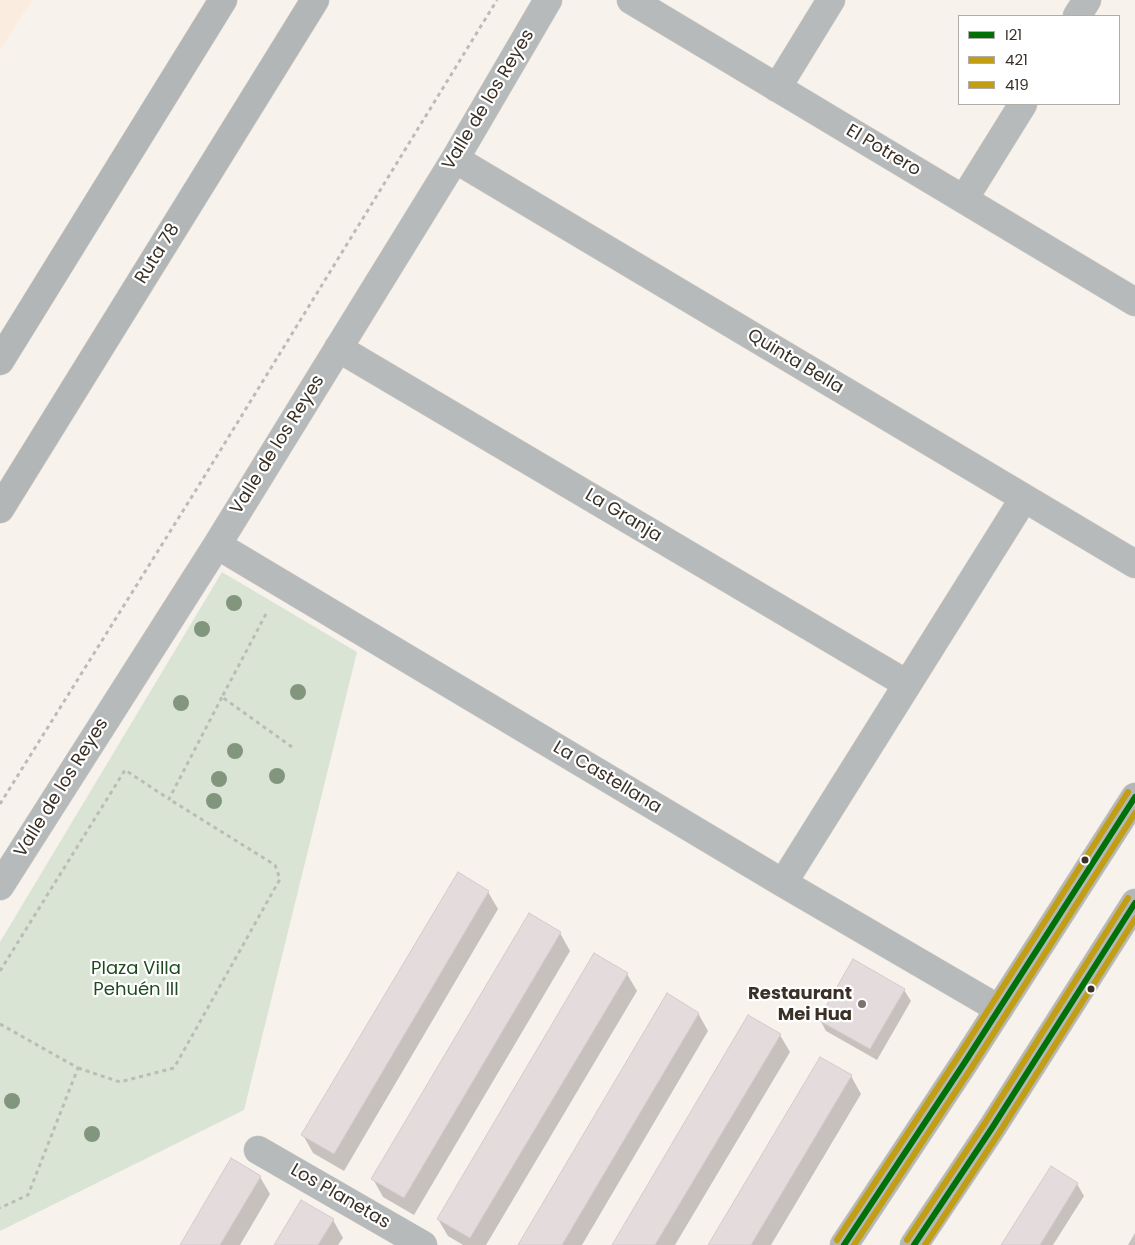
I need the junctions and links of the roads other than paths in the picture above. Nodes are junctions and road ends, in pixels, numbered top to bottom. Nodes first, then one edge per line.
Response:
1 (223, 0) edge
2 (315, 0) edge
3 (548, 0) edge
4 (631, 0) edge
5 (831, 0) edge
6 (1087, 0) edge
7 (1078, 15) edge
8 (777, 88) junction
9 (1022, 105) edge
10 (455, 159) junction
11 (964, 199) junction
12 (1135, 302) edge
13 (338, 348) junction
14 (0, 361) edge
15 (1024, 498) junction
16 (0, 509) edge
17 (217, 545) junction
18 (1135, 564) edge
19 (907, 684) junction
20 (1135, 797) edge
21 (783, 883) junction
22 (0, 886) edge
23 (1135, 903) edge
24 (999, 1009) junction
25 (258, 1150) dead end
26 (423, 1245) edge
27 (844, 1245) edge
28 (914, 1245) edge

1 - 14 highway
2 - 16 highway, Ruta 78
3 - 10 street, Valle de los Reyes
4 - 8 street, El Potrero
5 - 8 street
6 - 7 street
8 - 11 street, El Potrero
9 - 11 street
10 - 13 street, Valle de los Reyes
10 - 15 street, Quinta Bella
11 - 12 street, El Potrero
13 - 17 street, Valle de los Reyes
13 - 19 street, La Granja
15 - 18 street, Quinta Bella
15 - 19 street
17 - 21 street, La Castellana
17 - 22 street, Valle de los Reyes
19 - 21 street
20 - 24 main road
21 - 24 street, La Castellana
23 - 28 main road
24 - 27 main road
25 - 26 street, Los Planetas

